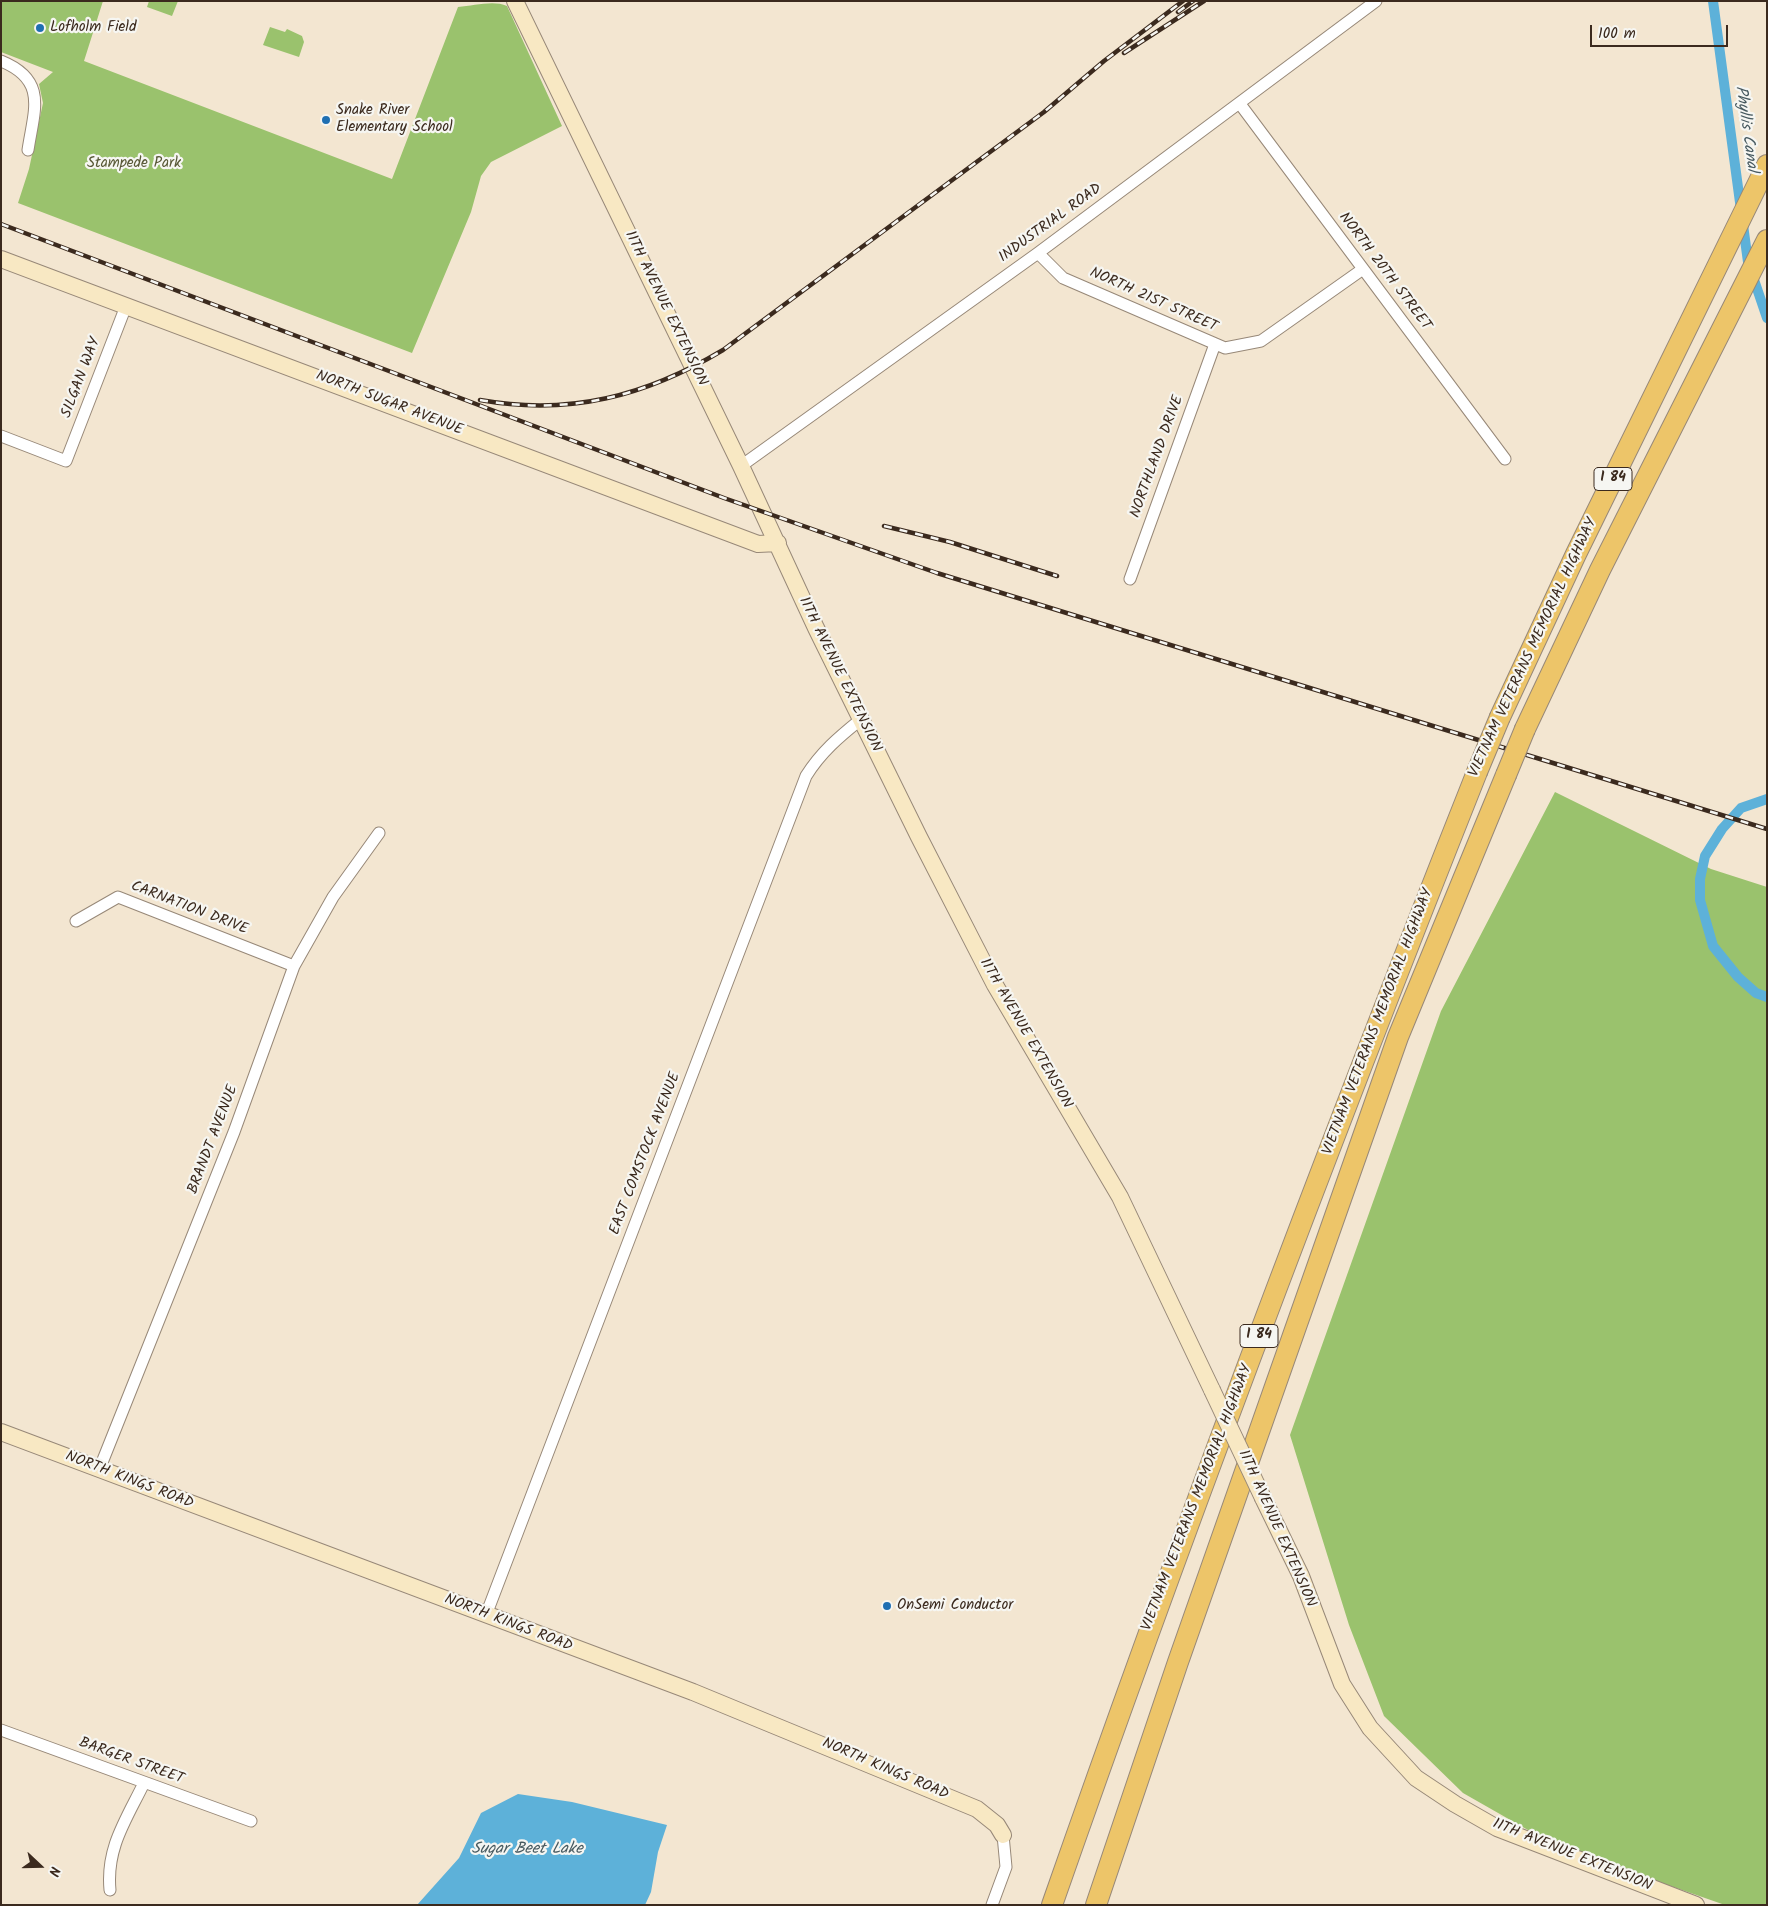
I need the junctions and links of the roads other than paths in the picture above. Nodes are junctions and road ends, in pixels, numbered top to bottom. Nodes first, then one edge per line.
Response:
1 (515, 1) edge
2 (1376, 1) edge
3 (1, 62) edge
4 (1240, 104) junction
5 (28, 150) dead end
6 (1767, 156) edge
7 (1767, 164) edge
8 (1749, 198) junction
9 (1765, 250) edge
10 (1038, 253) junction
11 (1, 259) edge
12 (1364, 269) junction
13 (126, 306) junction
14 (1215, 344) junction
15 (1, 436) edge
16 (1505, 459) dead end
17 (741, 466) junction
18 (778, 543) junction
19 (1130, 579) dead end
20 (860, 720) junction
21 (379, 833) dead end
22 (76, 921) dead end
23 (294, 966) junction
24 (1, 1432) edge
25 (99, 1470) junction
26 (486, 1615) junction
27 (1, 1730) edge
28 (144, 1783) junction
29 (251, 1821) dead end
30 (1003, 1835) joint
31 (110, 1890) dead end
32 (992, 1905) edge
33 (1052, 1905) edge
34 (1096, 1905) edge
35 (1696, 1905) edge

1 - 17 street, 11TH AVENUE EXTENSION
2 - 4 street, INDUSTRIAL ROAD
3 - 5 street
4 - 10 street, INDUSTRIAL ROAD
4 - 12 street, NORTH 20TH STREET
6 - 8 highway
7 - 8 highway, VIETNAM VETERANS MEMORIAL HIGHWAY / I 84
8 - 33 highway, VIETNAM VETERANS MEMORIAL HIGHWAY / I 84, bridge
9 - 34 highway, VIETNAM VETERANS MEMORIAL HIGHWAY / I 84, bridge
10 - 14 street, NORTH 21ST STREET
10 - 17 street, INDUSTRIAL ROAD
11 - 13 street, NORTH SUGAR AVENUE
12 - 14 street, NORTH 21ST STREET
12 - 16 street, NORTH 20TH STREET
13 - 15 street, SILGAN WAY
13 - 18 street, NORTH SUGAR AVENUE
14 - 19 street, NORTHLAND DRIVE
17 - 18 street, 11TH AVENUE EXTENSION
18 - 20 street, 11TH AVENUE EXTENSION
20 - 26 street, EAST COMSTOCK AVENUE
20 - 35 street, 11TH AVENUE EXTENSION, bridge
21 - 23 street, BRANDT AVENUE
22 - 23 street, CARNATION DRIVE
23 - 25 street, BRANDT AVENUE
24 - 25 street, NORTH KINGS ROAD
25 - 26 street, NORTH KINGS ROAD
26 - 30 street, NORTH KINGS ROAD
27 - 28 street, BARGER STREET
28 - 29 street, BARGER STREET
28 - 31 street
30 - 32 street

